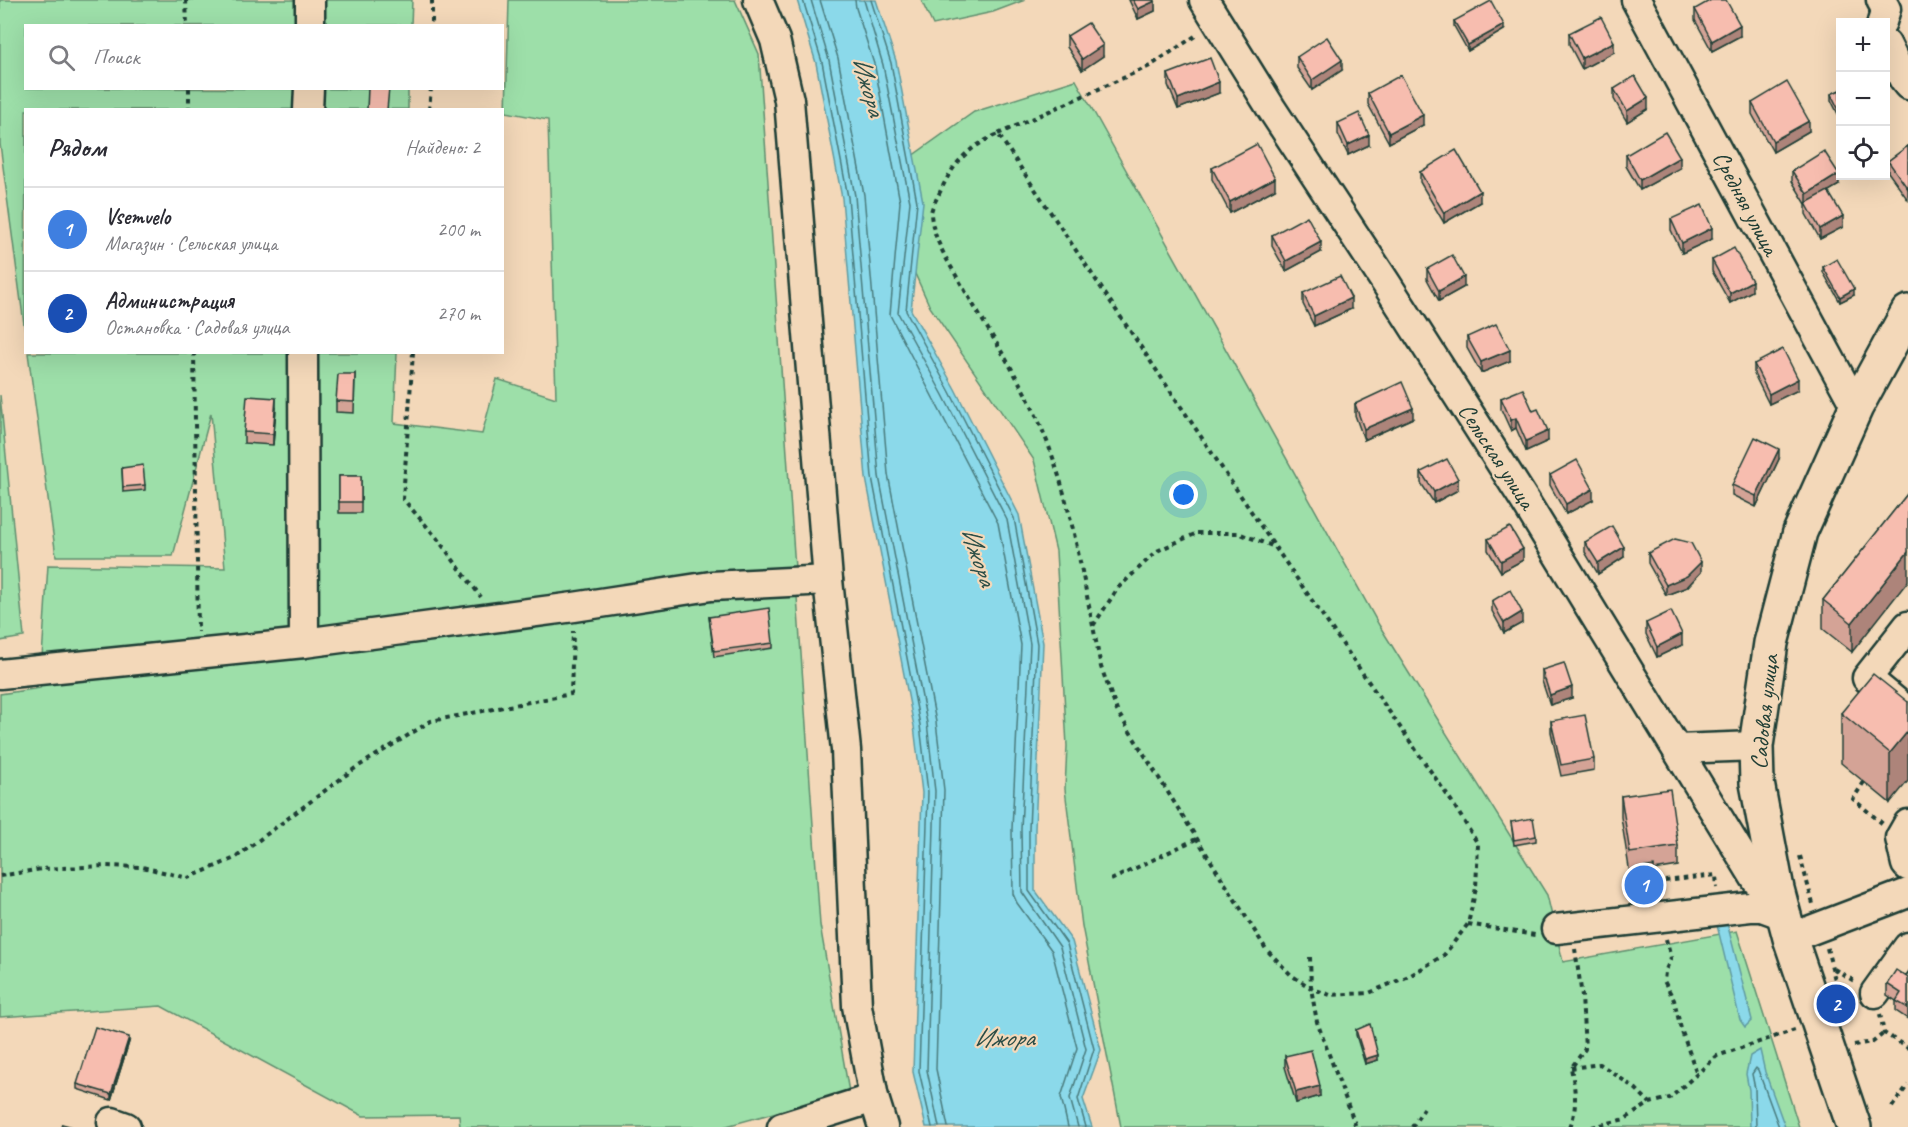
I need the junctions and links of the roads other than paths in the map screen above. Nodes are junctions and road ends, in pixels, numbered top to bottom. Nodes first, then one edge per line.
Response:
1 (310, 0) edge
2 (758, 0) edge
3 (1636, 0) edge
4 (1881, 0) edge
5 (1210, 11) edge
6 (1883, 18) edge
7 (310, 24) edge
8 (1890, 52) edge
9 (1908, 85) edge
10 (309, 90) edge
11 (308, 108) edge
12 (1908, 312) edge
13 (303, 354) edge
14 (1856, 406) junction
15 (828, 579) junction
16 (1908, 626) edge
17 (304, 643) junction
18 (0, 674) edge
19 (1908, 712) edge
20 (1756, 746) junction
21 (1677, 749) junction
22 (1904, 831) edge
23 (1908, 866) edge
24 (1908, 892) edge
25 (1798, 926) junction
26 (1565, 938) road end
27 (1908, 947) edge
28 (1875, 993) road end
29 (874, 1098) junction
30 (782, 1127) edge
31 (883, 1127) edge
32 (1854, 1127) edge

1 - 7 street
2 - 15 street
3 - 14 street, Средняя улица
4 - 6 street
5 - 21 street, Сельская улица
8 - 9 street
10 - 11 street
12 - 14 main road, Садовая улица
13 - 17 street
14 - 20 main road, Садовая улица
15 - 17 street
15 - 29 street
16 - 19 street
17 - 18 street
20 - 21 street
20 - 25 main road, Садовая улица
21 - 25 street, Сельская улица
22 - 23 street
24 - 25 street
25 - 26 street
25 - 32 main road, Садовая улица
27 - 28 street
29 - 30 street
29 - 31 street

